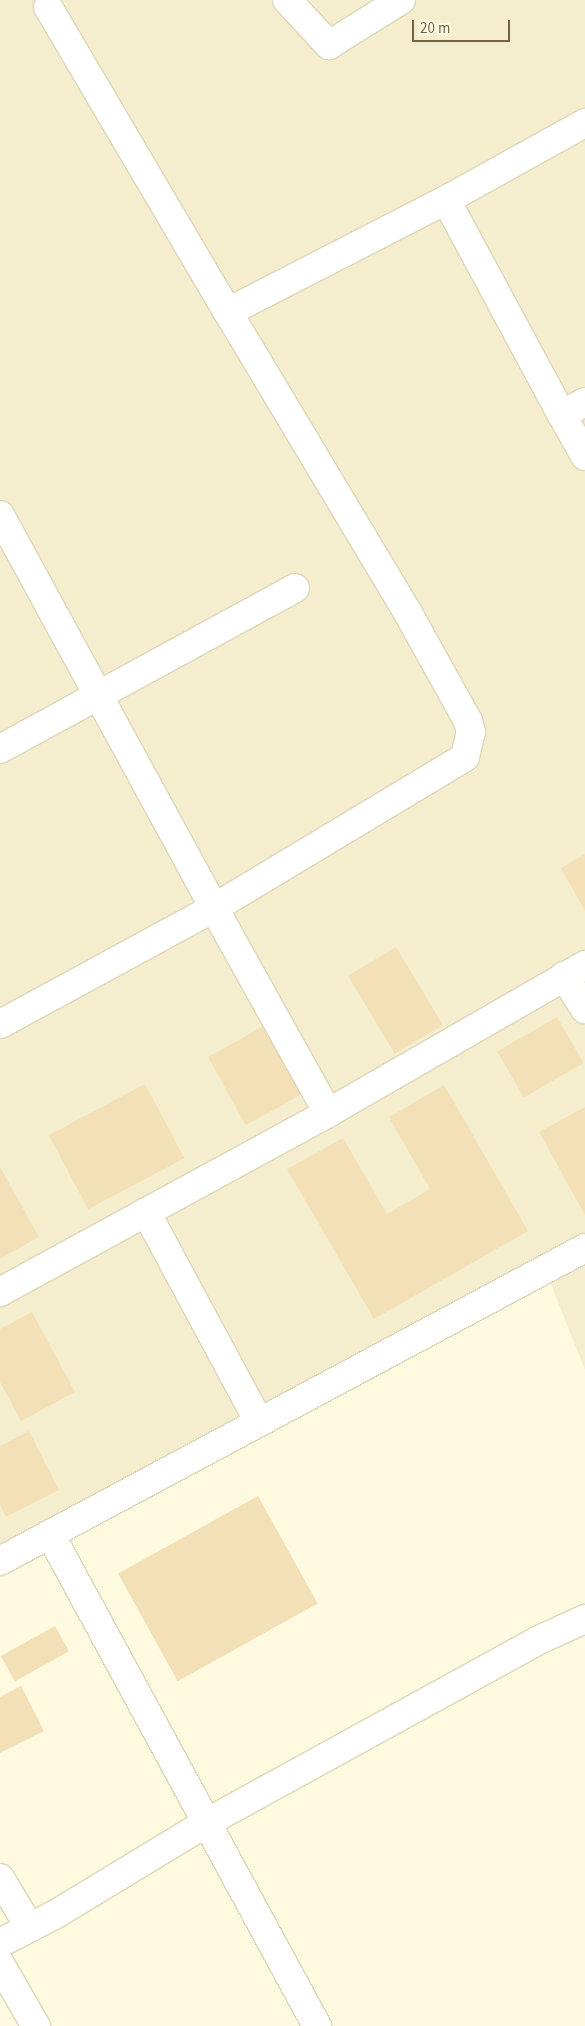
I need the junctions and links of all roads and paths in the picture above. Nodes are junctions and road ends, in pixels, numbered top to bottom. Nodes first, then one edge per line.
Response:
1 (287, 0) edge
2 (401, 0) edge
3 (48, 7) dead end
4 (585, 123) edge
5 (446, 200) junction
6 (228, 312) junction
7 (585, 402) edge
8 (562, 415) junction
9 (585, 456) edge
10 (0, 515) edge
11 (295, 588) dead end
12 (98, 696) junction
13 (0, 749) edge
14 (214, 908) junction
15 (574, 971) edge
16 (585, 1009) edge
17 (0, 1024) edge
18 (328, 1113) junction
19 (146, 1212) junction
20 (585, 1248) edge
21 (0, 1292) edge
22 (258, 1422) junction
23 (50, 1534) junction
24 (0, 1561) edge
25 (585, 1619) edge
26 (206, 1823) junction
27 (0, 1878) edge
28 (30, 1928) junction
29 (0, 1943) edge
30 (0, 1964) edge
31 (36, 2026) edge
32 (317, 2026) edge

1 - 2 street
3 - 6 street
4 - 5 street
5 - 6 street
5 - 8 street
6 - 14 street
7 - 8 street
8 - 9 street
10 - 12 street
11 - 12 street
12 - 13 street
12 - 14 street
14 - 17 street
14 - 18 street
15 - 16 street
15 - 18 street
18 - 19 street
19 - 21 street
19 - 22 street
20 - 22 street
22 - 23 street
23 - 24 street
23 - 26 street
25 - 26 street
26 - 28 street
26 - 32 street
27 - 28 street
28 - 29 street
30 - 31 street

